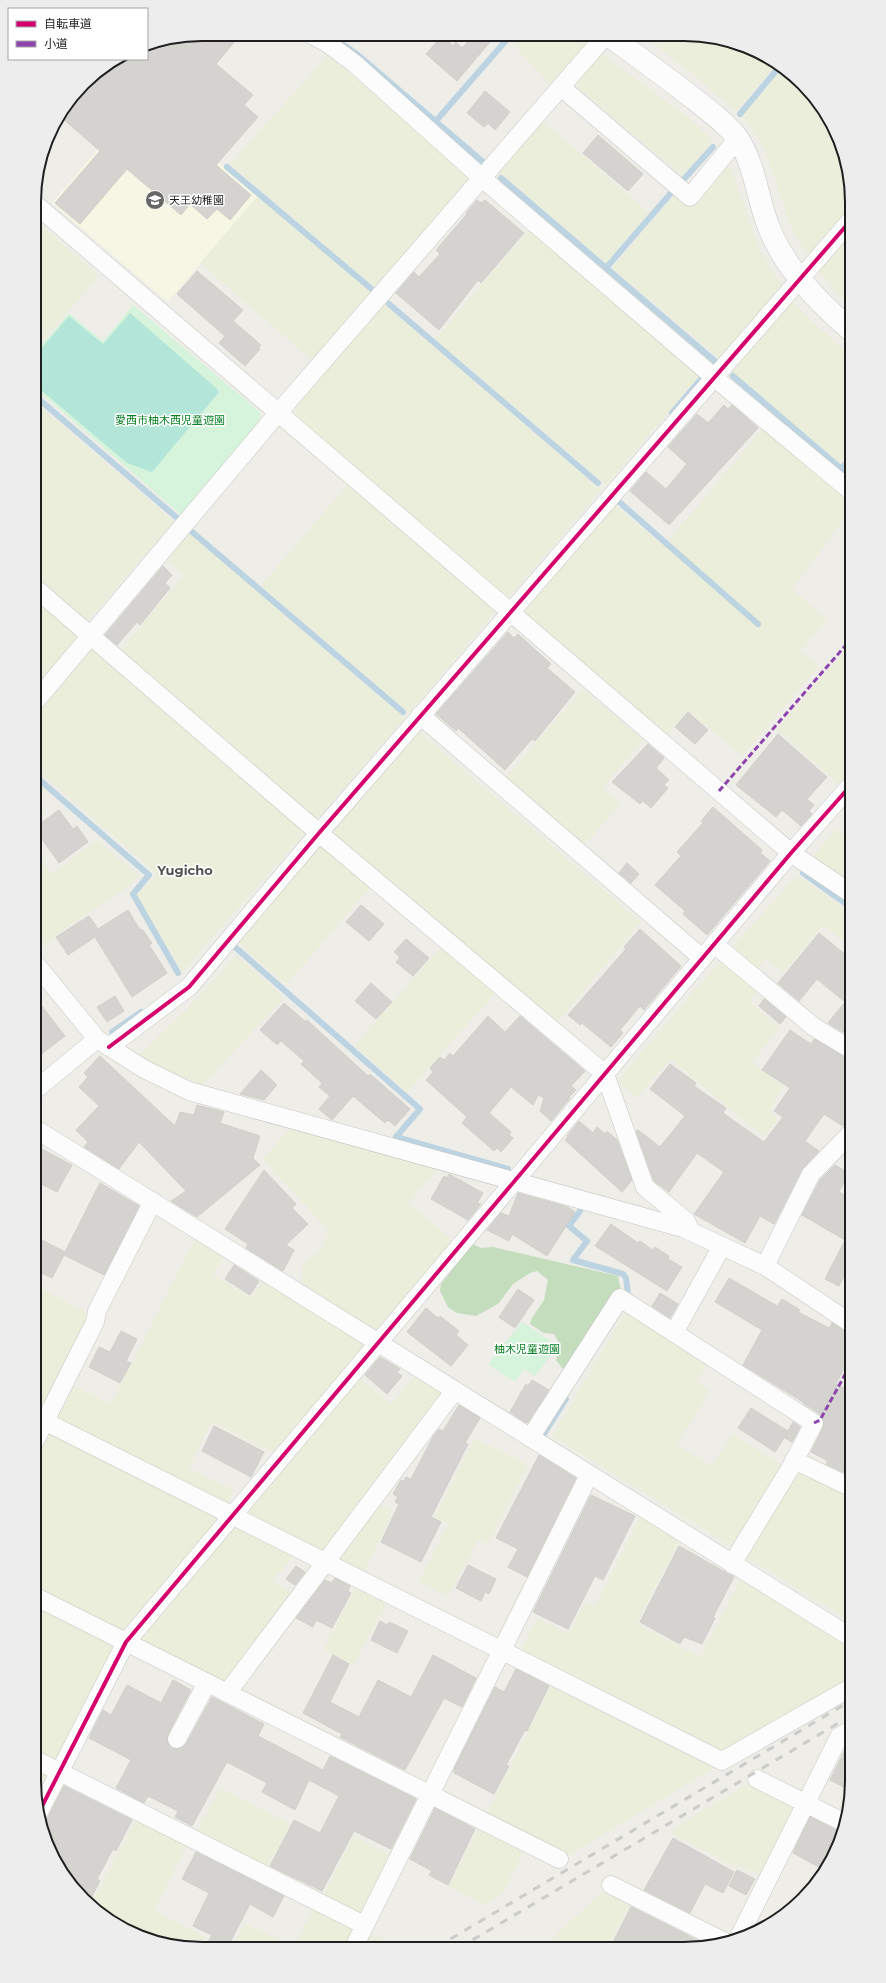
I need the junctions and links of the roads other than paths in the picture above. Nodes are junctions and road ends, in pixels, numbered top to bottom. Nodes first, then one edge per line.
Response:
1 (325, 41) edge
2 (600, 41) edge
3 (618, 41) edge
4 (561, 86) junction
5 (738, 138) junction
6 (482, 178) junction
7 (41, 209) edge
8 (845, 227) edge
9 (800, 280) junction
10 (845, 325) edge
11 (715, 378) junction
12 (278, 413) junction
13 (845, 486) edge
14 (41, 593) edge
15 (510, 612) junction
16 (91, 636) junction
17 (41, 695) edge
18 (420, 715) junction
19 (845, 792) edge
20 (319, 833) junction
21 (791, 853) junction
22 (845, 889) edge
23 (714, 944) junction
24 (702, 958) junction
25 (41, 970) edge
26 (103, 1043) junction
27 (845, 1046) edge
28 (605, 1074) junction
29 (41, 1086) edge
30 (41, 1132) edge
31 (845, 1139) edge
32 (515, 1180) junction
33 (153, 1201) junction
34 (692, 1231) junction
35 (722, 1246) junction
36 (765, 1266) junction
37 (845, 1319) edge
38 (674, 1333) junction
39 (380, 1342) junction
40 (455, 1390) junction
41 (41, 1417) edge
42 (41, 1420) edge
43 (530, 1438) junction
44 (794, 1460) junction
45 (589, 1475) junction
46 (845, 1485) edge
47 (233, 1516) junction
48 (326, 1563) junction
49 (732, 1564) junction
50 (41, 1600) edge
51 (845, 1634) edge
52 (126, 1642) junction
53 (502, 1652) junction
54 (207, 1683) junction
55 (845, 1691) edge
56 (227, 1693) junction
57 (845, 1733) edge
58 (177, 1739) dead end
59 (41, 1762) edge
60 (60, 1772) junction
61 (757, 1779) dead end
62 (431, 1795) junction
63 (806, 1803) junction
64 (43, 1805) edge
65 (840, 1821) edge
66 (559, 1859) dead end
67 (611, 1885) dead end
68 (364, 1925) junction
69 (741, 1931) edge
70 (718, 1939) edge
71 (356, 1942) edge

1 - 6 street
2 - 4 street
3 - 5 street
4 - 5 street
4 - 6 street
5 - 9 street
6 - 11 street
6 - 12 street
7 - 12 street
8 - 9 street
9 - 10 street
9 - 11 street
11 - 13 street
11 - 15 street
12 - 15 street
12 - 16 street
14 - 16 street
15 - 18 street
15 - 21 street
16 - 17 street
16 - 20 street
18 - 20 street
18 - 24 street
19 - 21 street
20 - 26 street
20 - 28 street
21 - 22 street
21 - 23 street
23 - 24 street
23 - 27 street
24 - 28 street
25 - 26 street
26 - 29 street
26 - 32 street
28 - 32 street
28 - 34 street
30 - 33 street
31 - 36 street
32 - 34 street
32 - 39 street
33 - 39 street
33 - 41 street
34 - 35 street
35 - 36 street
35 - 38 street
36 - 37 street
38 - 43 street
38 - 44 street
39 - 40 street
39 - 47 street
40 - 43 street
40 - 48 street
42 - 47 street
43 - 45 street
44 - 46 street
44 - 49 street
45 - 49 street
45 - 53 street
47 - 48 street
47 - 52 street
48 - 53 street
48 - 56 street
49 - 51 street
50 - 52 street
52 - 54 street
52 - 60 street
53 - 55 street
53 - 62 street
54 - 56 street
54 - 58 street
56 - 62 street
57 - 63 street
59 - 60 street
60 - 64 street
60 - 68 street
61 - 63 street
62 - 66 street
62 - 68 street
63 - 65 street
63 - 69 street
67 - 70 street
68 - 71 street

